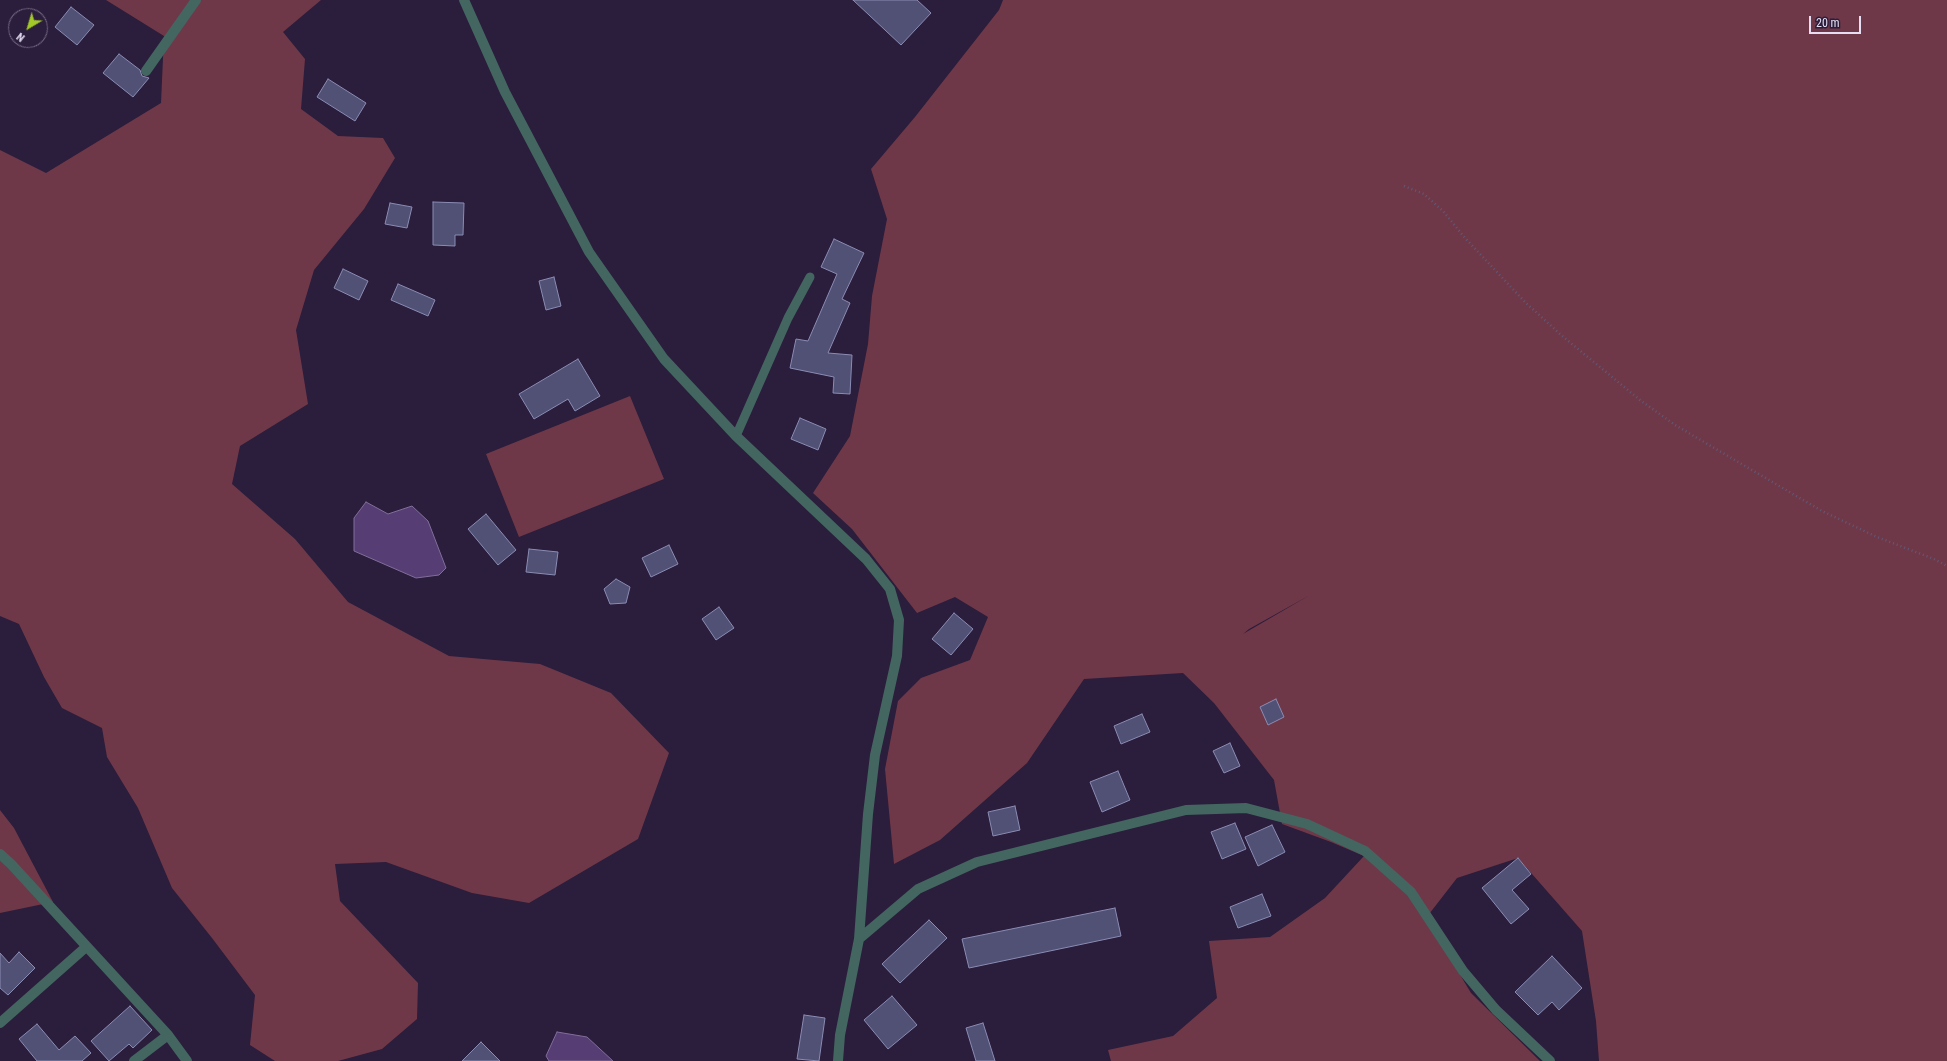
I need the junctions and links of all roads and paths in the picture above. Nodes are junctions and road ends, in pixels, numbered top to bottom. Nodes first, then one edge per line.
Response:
1 (196, 0) edge
2 (464, 0) edge
3 (146, 71) dead end
4 (1404, 186) dead end
5 (810, 277) dead end
6 (736, 436) junction
7 (1947, 566) edge
8 (0, 854) edge
9 (859, 938) junction
10 (86, 947) junction
11 (0, 1023) edge
12 (168, 1034) junction
13 (134, 1061) edge
14 (187, 1061) edge
15 (838, 1061) edge
16 (1550, 1061) edge

1 - 3 street
2 - 6 street
4 - 7 path
5 - 6 lane
6 - 9 street
8 - 10 street
9 - 15 street
9 - 16 street
10 - 11 street
10 - 12 street
12 - 13 street
12 - 14 street

